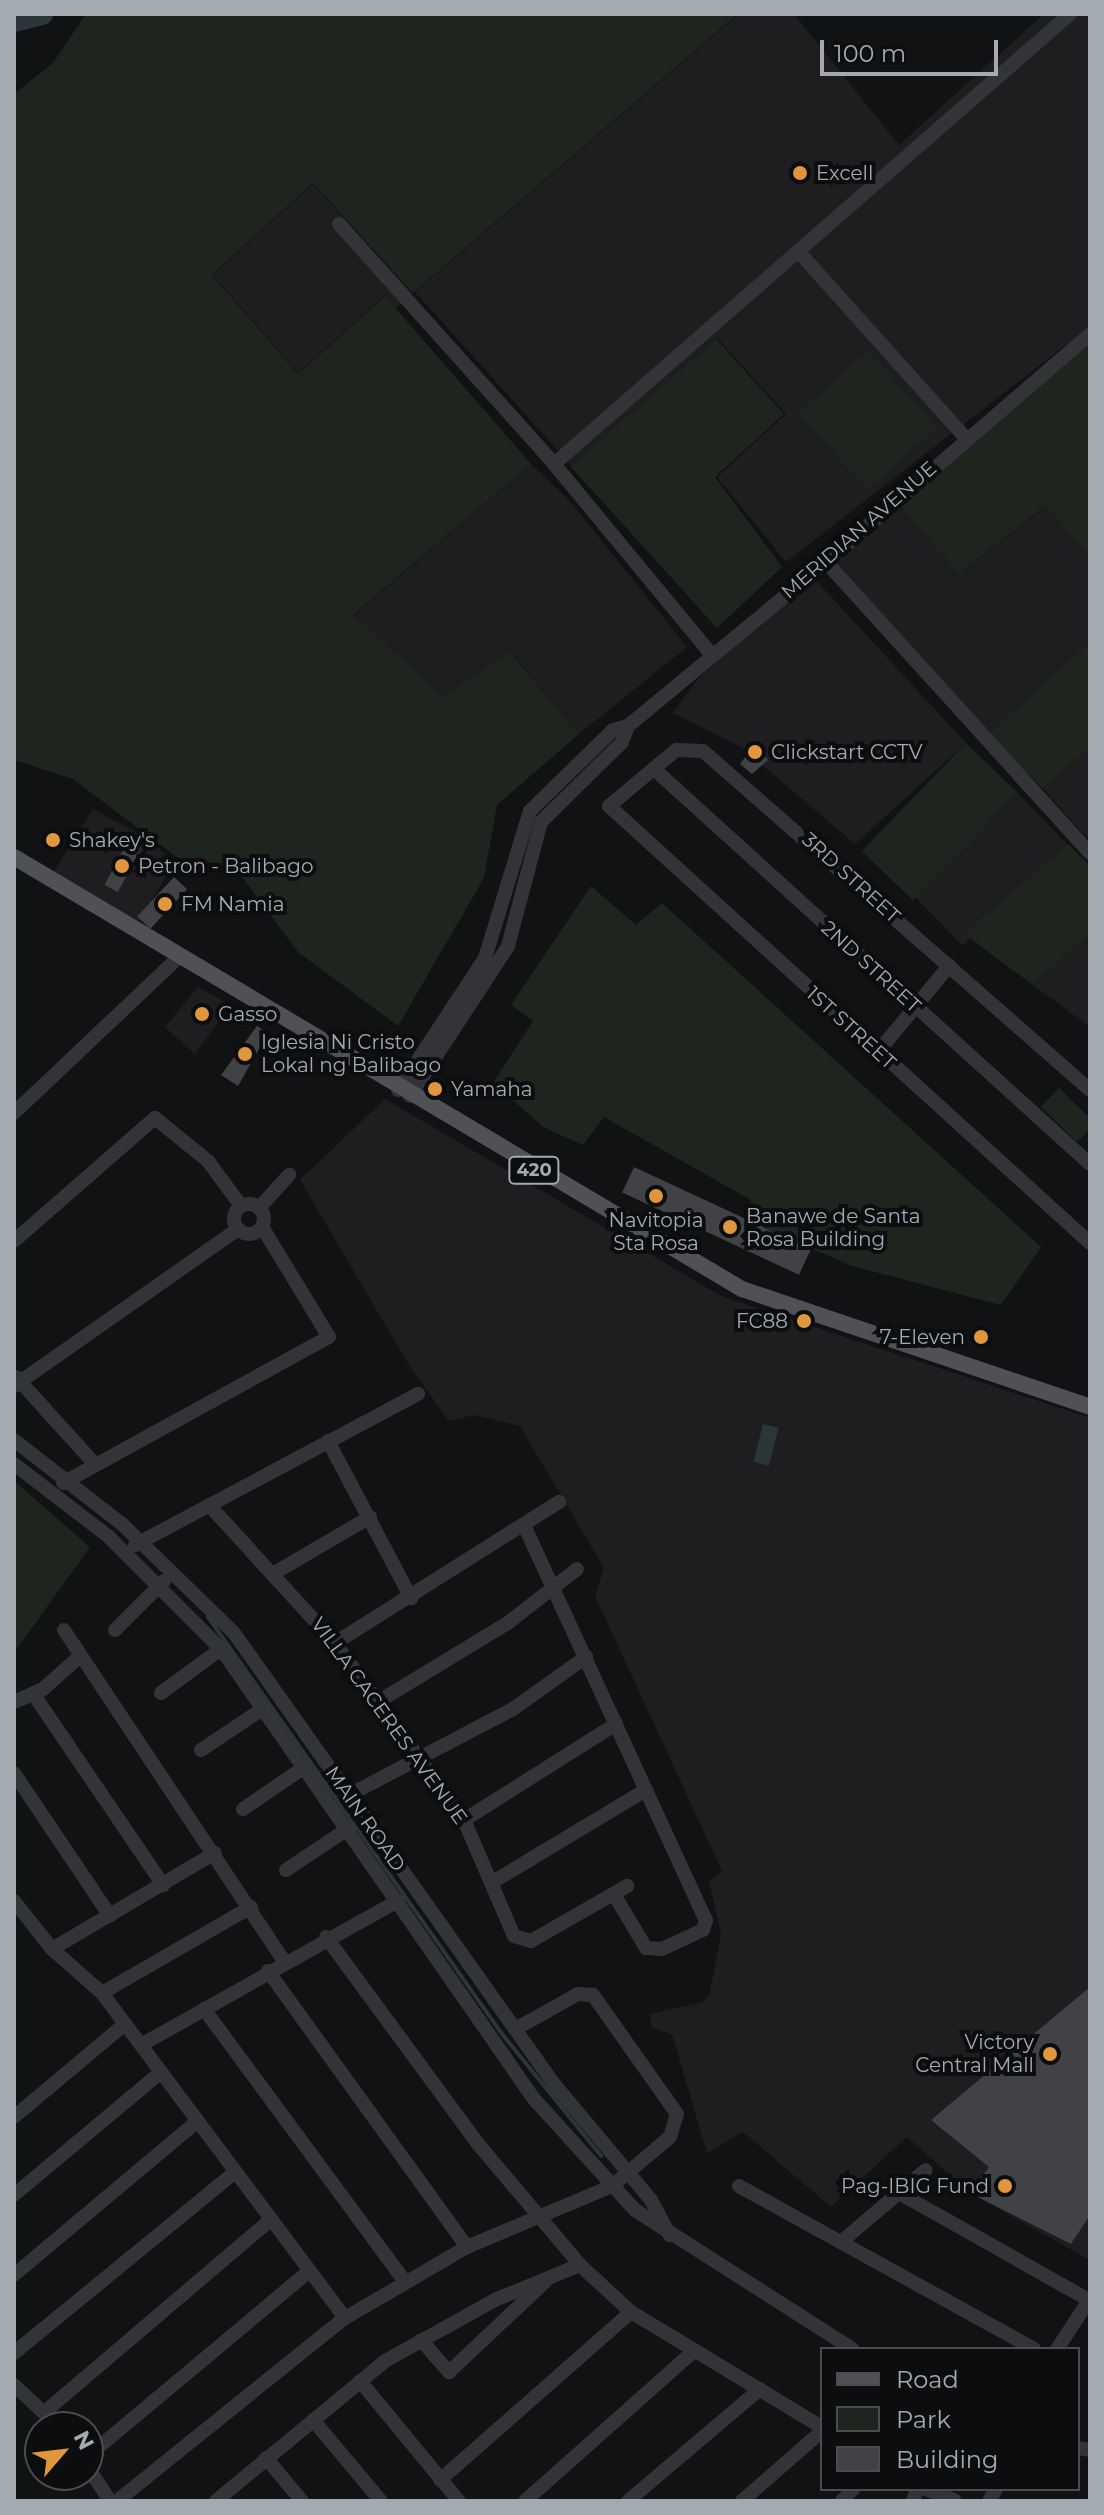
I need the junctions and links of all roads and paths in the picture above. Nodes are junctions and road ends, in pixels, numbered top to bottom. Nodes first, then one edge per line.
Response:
1 (1070, 14) edge
2 (339, 224) dead end
3 (798, 251) junction
4 (1090, 334) edge
5 (965, 437) junction
6 (554, 464) junction
7 (826, 562) junction
8 (711, 654) junction
9 (654, 769) junction
10 (612, 814) joint
11 (1090, 853) edge
12 (14, 857) edge
13 (179, 957) junction
14 (949, 966) junction
15 (914, 1005) junction
16 (878, 1052) junction
17 (1090, 1090) edge
18 (404, 1093) junction
19 (14, 1113) edge
20 (1090, 1164) edge
21 (289, 1175) dead end
22 (241, 1206) junction
23 (259, 1208) junction
24 (262, 1227) junction
25 (238, 1229) junction
26 (14, 1241) edge
27 (1090, 1243) edge
28 (16, 1381) edge
29 (418, 1394) dead end
30 (1090, 1407) edge
31 (14, 1440) edge
32 (328, 1441) junction
33 (93, 1462) junction
34 (14, 1464) edge
35 (68, 1477) junction
36 (54, 1492) junction
37 (559, 1502) dead end
38 (209, 1505) junction
39 (370, 1517) junction
40 (524, 1525) junction
41 (140, 1540) junction
42 (127, 1554) junction
43 (577, 1569) dead end
44 (173, 1572) junction
45 (276, 1572) junction
46 (159, 1586) junction
47 (552, 1590) junction
48 (411, 1598) junction
49 (64, 1630) dead end
50 (115, 1630) dead end
51 (335, 1643) junction
52 (221, 1649) junction
53 (80, 1656) junction
54 (586, 1657) junction
55 (161, 1693) dead end
56 (34, 1695) junction
57 (14, 1702) edge
58 (376, 1703) junction
59 (264, 1708) junction
60 (616, 1724) junction
61 (201, 1750) dead end
62 (418, 1761) junction
63 (306, 1766) junction
64 (14, 1773) edge
65 (646, 1790) junction
66 (349, 1795) junction
67 (243, 1809) dead end
68 (464, 1820) junction
69 (349, 1828) junction
70 (215, 1853) junction
71 (286, 1870) dead end
72 (491, 1883) junction
73 (163, 1885) junction
74 (627, 1886) dead end
75 (615, 1896) junction
76 (14, 1901) edge
77 (398, 1901) junction
78 (251, 1907) junction
79 (110, 1916) junction
80 (326, 1937) junction
81 (52, 1949) junction
82 (284, 1961) junction
83 (268, 1971) junction
84 (102, 1993) junction
85 (204, 2009) junction
86 (125, 2024) junction
87 (517, 2028) junction
88 (141, 2045) junction
89 (160, 2073) junction
90 (14, 2095) edge
91 (18, 2113) edge
92 (195, 2123) junction
93 (926, 2170) dead end
94 (234, 2173) junction
95 (628, 2173) junction
96 (612, 2186) junction
97 (739, 2186) dead end
98 (899, 2193) junction
99 (14, 2195) edge
100 (539, 2217) junction
101 (269, 2221) junction
102 (672, 2239) junction
103 (841, 2242) junction
104 (467, 2247) junction
105 (580, 2265) junction
106 (307, 2273) junction
107 (14, 2275) edge
108 (548, 2279) junction
109 (404, 2280) junction
110 (1090, 2299) edge
111 (631, 2312) junction
112 (345, 2318) junction
113 (421, 2340) junction
114 (849, 2347) edge
115 (1030, 2347) edge
116 (1058, 2347) edge
117 (695, 2350) junction
118 (14, 2353) edge
119 (360, 2381) junction
120 (14, 2385) edge
121 (760, 2389) junction
122 (47, 2410) joint
123 (313, 2420) junction
124 (820, 2428) edge
125 (820, 2431) edge
126 (104, 2443) edge
127 (266, 2458) junction
128 (440, 2480) junction
129 (220, 2500) edge
130 (117, 2501) edge
131 (302, 2501) edge
132 (381, 2501) edge
133 (459, 2501) edge
134 (525, 2501) edge
135 (628, 2501) edge
136 (742, 2501) edge

1 - 3 street
2 - 6 street
3 - 5 street
3 - 6 street
4 - 5 street, MERIDIAN AVENUE
5 - 7 street, MERIDIAN AVENUE
6 - 8 street
7 - 8 street, MERIDIAN AVENUE
7 - 11 street
8 - 18 street, MERIDIAN AVENUE
9 - 10 street, 3RD STREET
9 - 14 street, 3RD STREET
9 - 15 street, 2ND STREET
10 - 16 street, 1ST STREET
12 - 13 main road, 420
13 - 18 main road, 420
13 - 19 street
14 - 15 street
14 - 17 street, 3RD STREET
15 - 16 street
15 - 20 street, 2ND STREET
16 - 27 street, 1ST STREET
18 - 30 main road, 420
21 - 23 street
22 - 23 street
22 - 25 street
22 - 26 street
23 - 24 street
24 - 25 street
24 - 33 street
25 - 28 street
28 - 33 street
29 - 32 street
31 - 35 street, MAIN ROAD
32 - 38 street
32 - 39 street
33 - 35 street
34 - 36 street, MAIN ROAD
35 - 36 street
35 - 41 street, MAIN ROAD
36 - 42 street, MAIN ROAD
37 - 40 street
38 - 41 street
38 - 45 street, VILLA CACERES AVENUE
39 - 45 street
39 - 48 street
40 - 47 street
40 - 48 street
41 - 42 street
41 - 44 street, MAIN ROAD
42 - 46 street, MAIN ROAD
43 - 47 street
44 - 46 street
44 - 66 street, MAIN ROAD
45 - 51 street, VILLA CACERES AVENUE
46 - 50 street
46 - 52 street, MAIN ROAD
47 - 54 street
47 - 58 street
48 - 51 street
49 - 53 street
51 - 58 street, VILLA CACERES AVENUE
52 - 55 street
52 - 59 street, MAIN ROAD
53 - 56 street
53 - 70 street
54 - 60 street
54 - 62 street
56 - 57 street
56 - 73 street
58 - 62 street, VILLA CACERES AVENUE
59 - 61 street
59 - 63 street, MAIN ROAD
60 - 65 street
60 - 68 street
62 - 66 street
62 - 68 street, VILLA CACERES AVENUE
63 - 67 street
63 - 69 street, MAIN ROAD
64 - 79 street
65 - 72 street
65 - 75 street
66 - 87 street, MAIN ROAD
68 - 72 street, VILLA CACERES AVENUE
69 - 71 street
69 - 77 street, MAIN ROAD
70 - 73 street
70 - 78 street
72 - 75 street, VILLA CACERES AVENUE
73 - 79 street
74 - 75 street, VILLA CACERES AVENUE
76 - 81 street
77 - 80 street
77 - 96 street, MAIN ROAD
78 - 82 street
78 - 84 street
79 - 81 street
80 - 82 street
80 - 100 street
81 - 84 street
82 - 83 street
83 - 85 street
83 - 104 street
84 - 86 street
85 - 88 street
85 - 109 street
86 - 88 street
86 - 91 street
87 - 95 street, MAIN ROAD
87 - 95 street
88 - 89 street
89 - 92 street
89 - 99 street
90 - 91 street
92 - 94 street
92 - 107 street
93 - 98 street
94 - 101 street
94 - 118 street
95 - 96 street
95 - 102 street, MAIN ROAD
96 - 100 street
96 - 102 street, MAIN ROAD
97 - 103 street
98 - 103 street
98 - 110 street
100 - 104 street
100 - 105 street
101 - 106 street
101 - 122 street
102 - 114 street, MAIN ROAD
103 - 115 street
104 - 109 street
105 - 108 street
105 - 111 street
106 - 112 street
106 - 126 street
108 - 113 street
108 - 113 street
109 - 112 street
110 - 116 street
111 - 117 street
111 - 128 street
112 - 130 street
113 - 119 street
117 - 121 street
117 - 134 street
119 - 123 street
119 - 128 street
120 - 122 street
121 - 124 street
121 - 135 street
123 - 127 street
123 - 132 street
125 - 136 street
127 - 129 street
127 - 131 street
128 - 133 street

